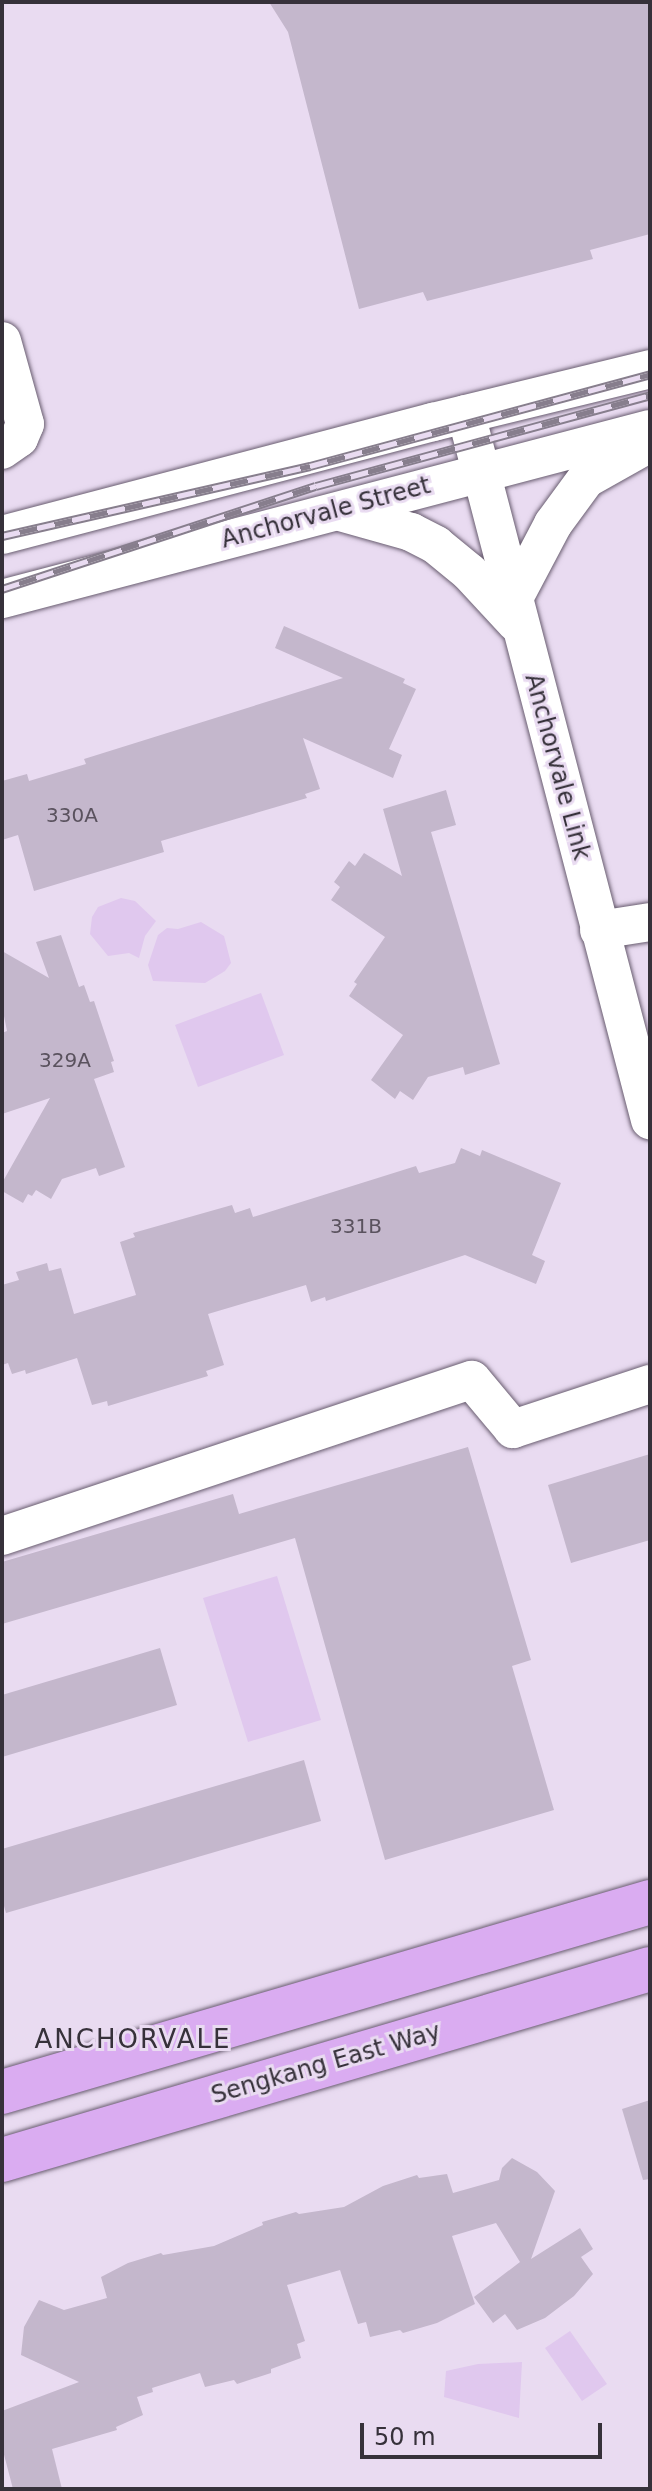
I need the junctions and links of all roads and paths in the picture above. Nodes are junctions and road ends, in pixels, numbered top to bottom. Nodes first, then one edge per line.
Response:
1 (2, 341) edge
2 (650, 369) edge
3 (466, 414) junction
4 (650, 429) edge
5 (650, 443) edge
6 (2, 450) edge
7 (481, 472) junction
8 (334, 510) junction
9 (2, 535) edge
10 (2, 599) edge
11 (517, 614) junction
12 (650, 922) edge
13 (599, 930) junction
14 (650, 1120) edge
15 (650, 1384) edge
16 (2, 1536) edge
17 (650, 1902) edge
18 (650, 1969) edge
19 (2, 2092) edge
20 (2, 2160) edge

1 - 6 street
2 - 3 street
3 - 7 street, Anchorvale Link
3 - 9 street
4 - 7 street, Anchorvale Street
5 - 11 street
7 - 8 street, Anchorvale Street
7 - 11 street, Anchorvale Link
8 - 10 street, Anchorvale Street
8 - 11 street
11 - 13 street, Anchorvale Link
12 - 13 street
13 - 14 street, Anchorvale Link
15 - 16 street
17 - 19 main road
18 - 20 main road, Sengkang East Way

